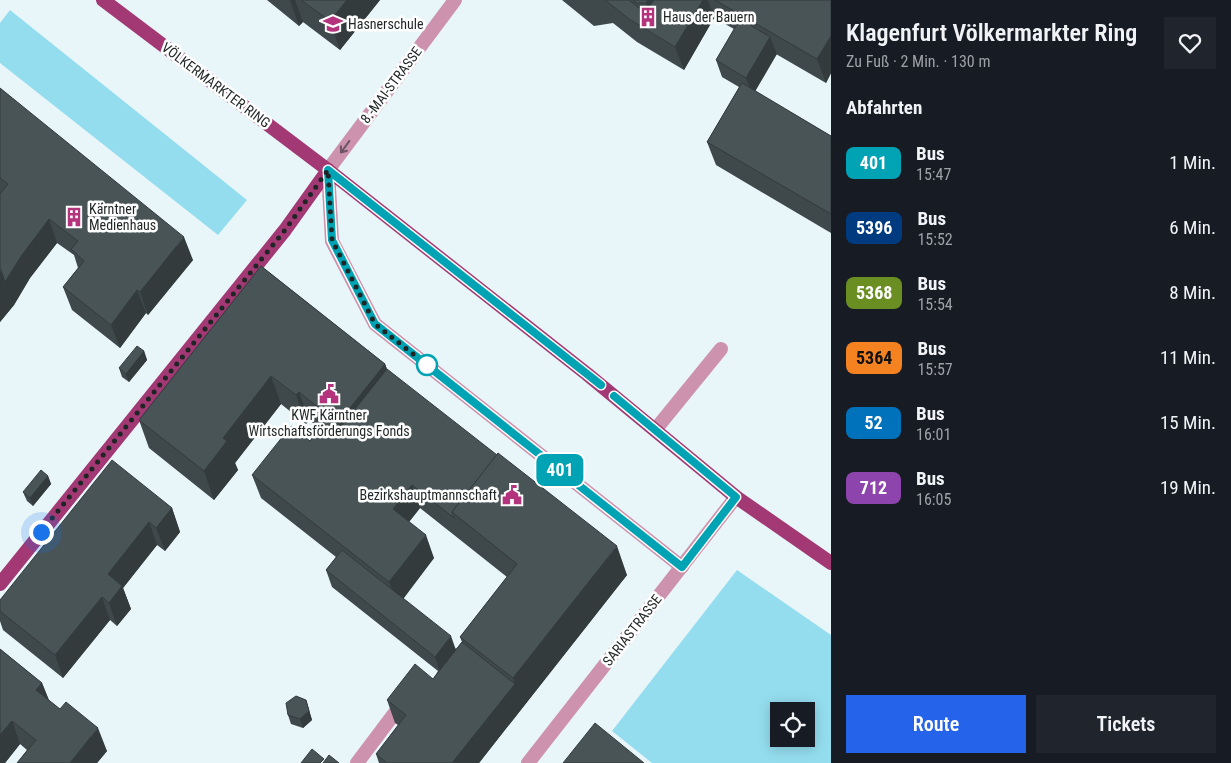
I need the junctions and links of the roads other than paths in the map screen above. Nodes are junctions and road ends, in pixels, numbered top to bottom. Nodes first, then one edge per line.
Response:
1 (103, 0) edge
2 (455, 0) edge
3 (328, 170) junction
4 (721, 349) dead end
5 (655, 430) junction
6 (736, 497) junction
7 (831, 563) edge
8 (682, 567) junction
9 (0, 584) edge
10 (409, 695) edge
11 (357, 763) edge
12 (528, 763) edge

1 - 3 main road, VÖLKERMARKTER RING
2 -> 3 street, 8.-MAI-STRASSE
3 - 5 main road, VÖLKERMARKTER RING
3 - 8 street
3 - 9 main road
4 - 5 street
5 - 6 main road, VÖLKERMARKTER RING
6 - 7 main road, VÖLKERMARKTER RING
6 - 8 street, SARIASTRASSE
8 - 12 street, SARIASTRASSE
10 - 11 street

